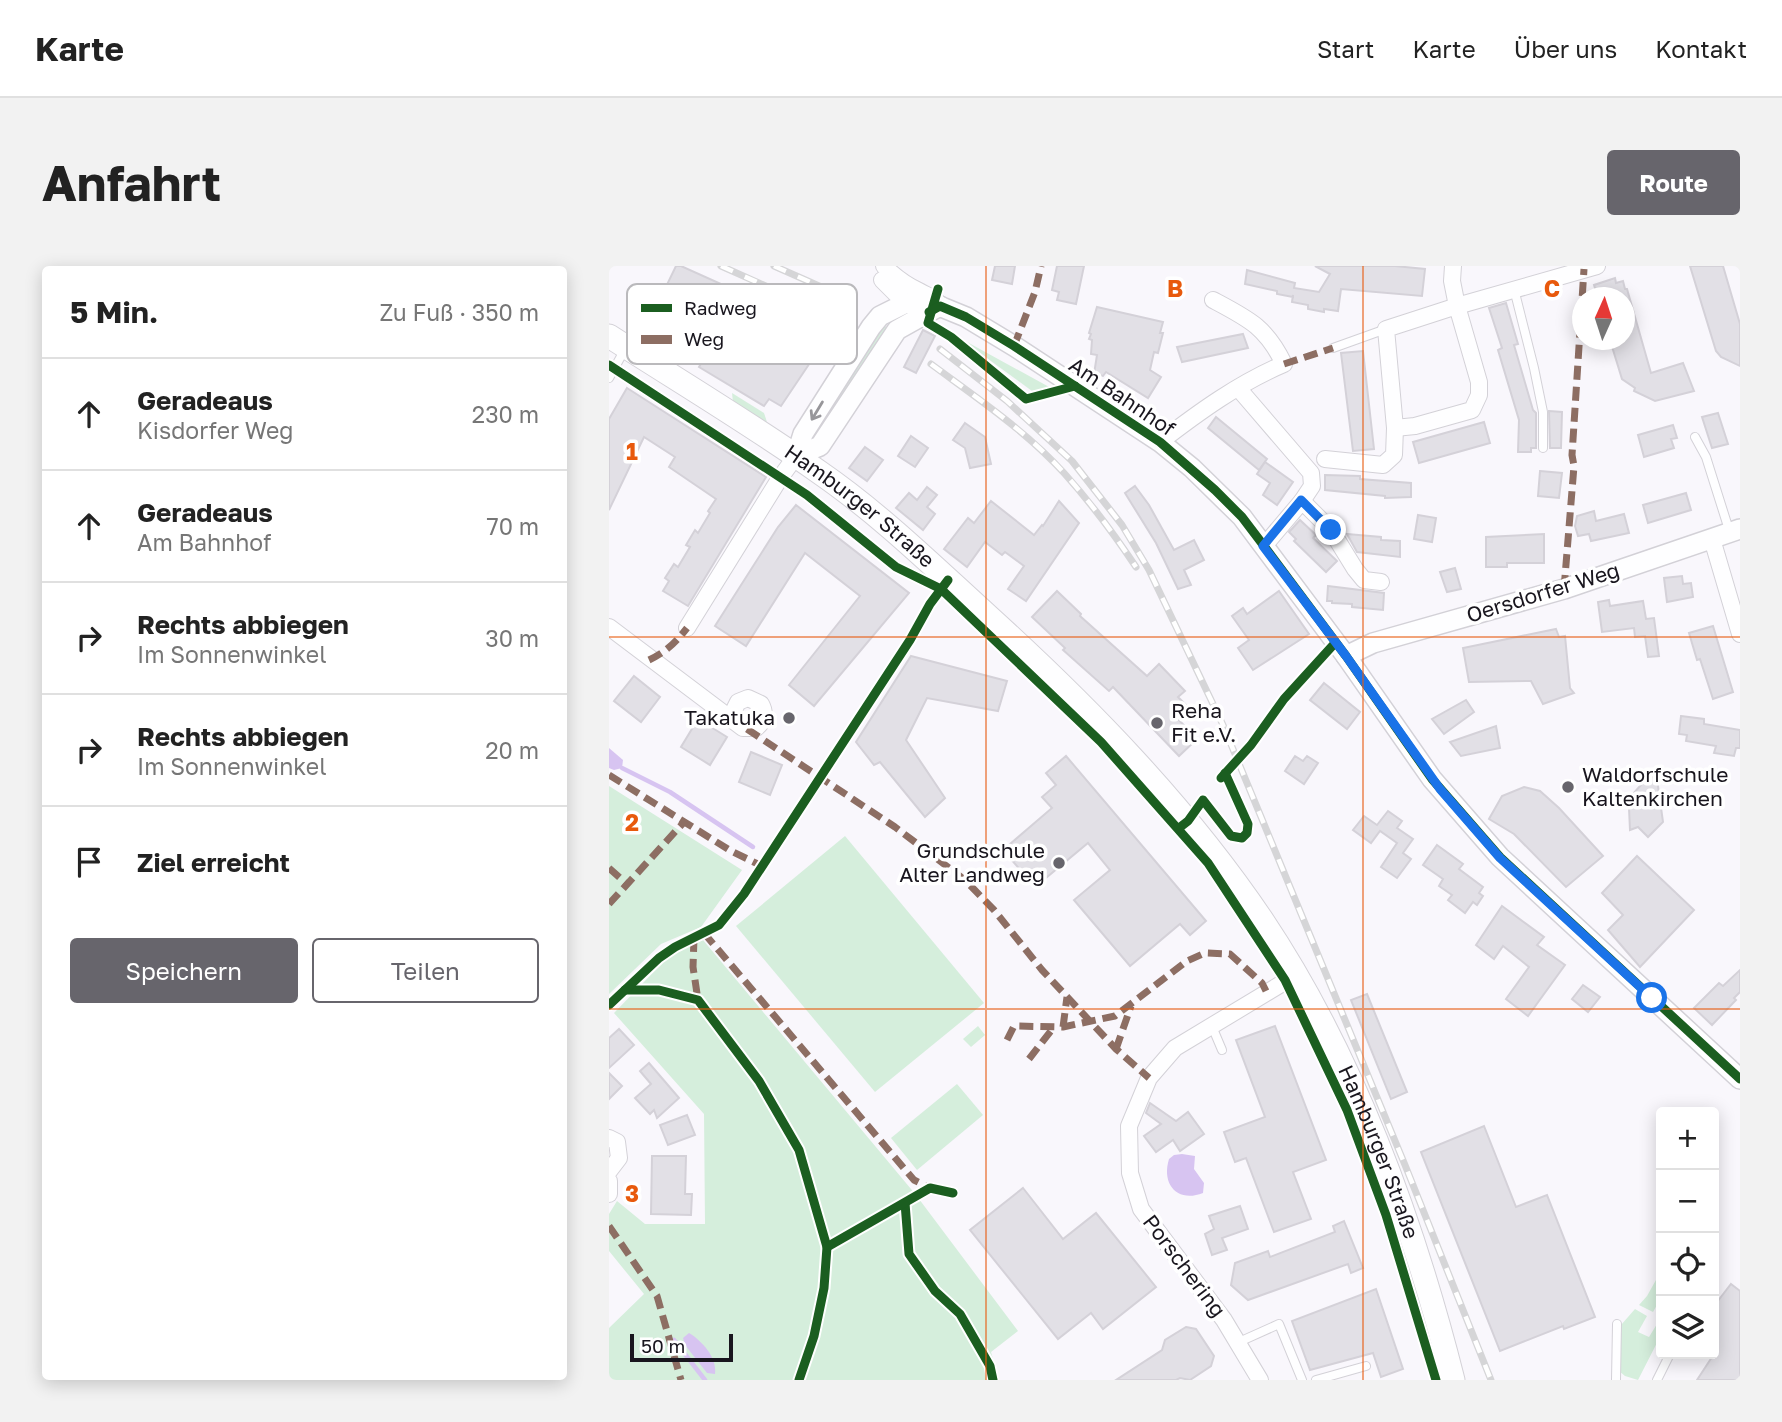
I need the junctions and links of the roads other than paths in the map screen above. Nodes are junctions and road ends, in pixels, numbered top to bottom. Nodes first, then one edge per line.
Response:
1 (1453, 266) edge
2 (1597, 266) edge
3 (1580, 268) edge
4 (886, 273) edge
5 (1514, 289) junction
6 (1213, 300) dead end
7 (903, 302) junction
8 (1457, 306) junction
9 (935, 309) junction
10 (880, 316) junction
11 (1386, 329) junction
12 (897, 330) junction
13 (617, 341) edge
14 (1333, 348) dead end
15 (857, 349) edge
16 (653, 364) edge
17 (846, 364) edge
18 (609, 378) edge
19 (1238, 388) junction
20 (1395, 428) junction
21 (1695, 437) dead end
22 (1160, 442) junction
23 (1543, 448) dead end
24 (796, 456) junction
25 (1325, 460) dead end
26 (1301, 500) junction
27 (1727, 533) edge
28 (1263, 546) junction
29 (1381, 582) dead end
30 (609, 628) edge
31 (687, 628) dead end
32 (1740, 634) edge
33 (1346, 656) junction
34 (736, 722) dead end
35 (1296, 975) junction
36 (1211, 1024) junction
37 (1222, 1049) dead end
38 (1740, 1079) edge
39 (609, 1138) edge
40 (609, 1171) edge
41 (609, 1181) edge
42 (609, 1194) edge
43 (1617, 1324) dead end
44 (1239, 1342) junction
45 (1668, 1359) edge
46 (1366, 1366) dead end
47 (1260, 1380) edge
48 (1302, 1380) edge
49 (1316, 1380) edge
50 (1453, 1380) edge
51 (1616, 1380) edge
52 (1657, 1380) edge

1 - 8 street
2 - 3 street
3 - 5 street
4 - 7 street
4 - 9 street, Am Bahnhof
4 - 10 street
5 - 8 street
5 - 23 lane
6 - 19 street
7 - 9 street, Am Bahnhof
7 - 10 street
7 - 12 street
8 - 11 street
8 - 20 street
9 - 12 street
9 - 22 street, Am Bahnhof
10 -> 15 street
11 - 14 lane
11 - 20 street
12 - 24 street
13 - 18 lane, Hamburger Straße
16 - 24 main road, Hamburger Straße
17 -> 24 street
19 - 22 street
19 - 26 street
20 - 25 street
21 - 27 lane
22 - 28 street, Am Bahnhof
24 - 31 street
24 - 35 main road, Hamburger Straße
26 - 28 street
26 - 29 street
27 - 32 street
27 - 33 street, Oersdorfer Weg
28 - 33 street, Am Bahnhof
30 - 34 street
33 - 38 street, Am Bahnhof
35 - 36 street, Porschering
35 - 50 main road, Hamburger Straße
36 - 37 lane
36 - 44 street, Porschering
39 - 40 street
41 - 42 street
43 - 51 lane
44 - 47 street, Porschering
44 - 48 lane
45 - 52 lane
46 - 49 lane

